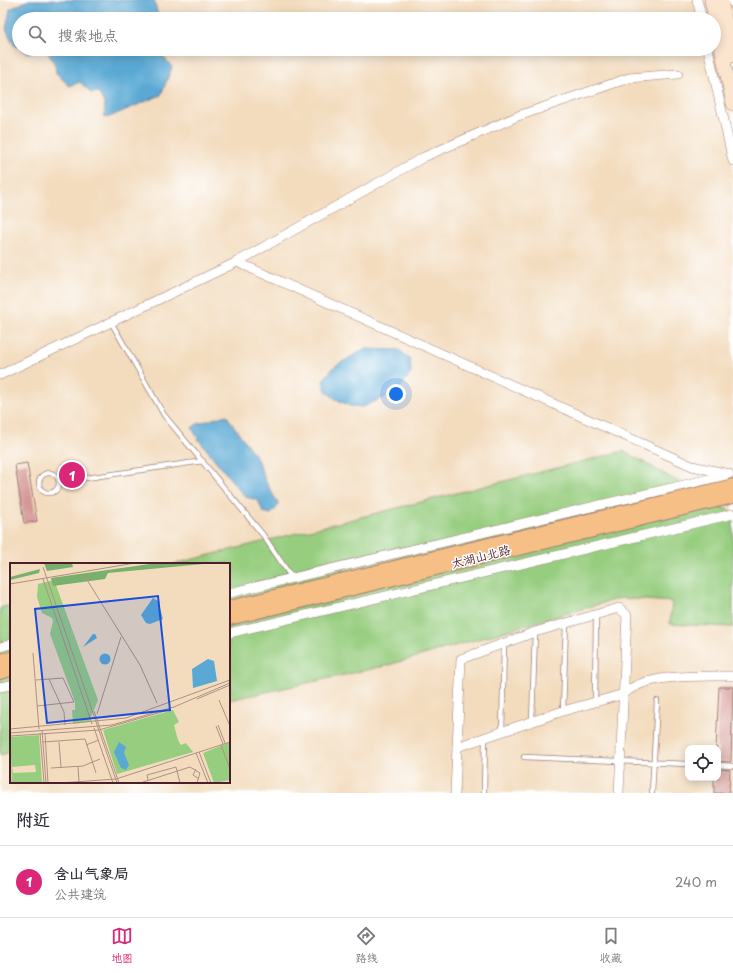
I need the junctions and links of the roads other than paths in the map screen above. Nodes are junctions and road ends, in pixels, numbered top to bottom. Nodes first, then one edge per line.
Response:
1 (697, 0) edge
2 (711, 0) edge
3 (721, 0) edge
4 (700, 12) edge
5 (714, 12) edge
6 (721, 47) edge
7 (710, 56) edge
8 (733, 56) edge
9 (678, 74) dead end
10 (733, 104) edge
11 (733, 161) edge
12 (237, 262) junction
13 (110, 321) junction
14 (0, 374) edge
15 (202, 461) junction
16 (732, 477) edge
17 (59, 482) junction
18 (733, 496) edge
19 (733, 514) edge
20 (292, 578) junction
21 (230, 593) edge
22 (230, 608) edge
23 (596, 615) junction
24 (230, 618) edge
25 (566, 623) junction
26 (535, 632) junction
27 (230, 633) edge
28 (10, 644) edge
29 (504, 644) junction
30 (0, 647) edge
31 (10, 658) edge
32 (0, 661) edge
33 (10, 669) edge
34 (0, 672) edge
35 (733, 676) edge
36 (10, 685) edge
37 (0, 687) edge
38 (624, 694) junction
39 (657, 701) dead end
40 (595, 702) junction
41 (563, 711) junction
42 (532, 721) junction
43 (502, 732) junction
44 (485, 738) junction
45 (457, 747) junction
46 (524, 756) dead end
47 (620, 761) junction
48 (654, 762) junction
49 (685, 764) edge
50 (721, 765) edge
51 (733, 766) edge
52 (455, 793) edge
53 (484, 793) edge
54 (619, 793) edge
55 (652, 793) edge

1 - 4 street
2 - 5 main road
3 - 8 main road
6 - 10 main road
7 - 11 street
9 - 12 street
12 - 13 street
12 - 16 street
13 - 14 street
13 - 15 lane
15 - 17 lane
15 - 20 lane
16 - 20 street
16 - 22 main road, 太湖山北路
17 - 17 lane
18 - 24 main road, 太湖山北路
19 - 27 street
20 - 21 street
23 - 25 street
23 - 38 street
23 - 40 lane
25 - 26 street
25 - 41 lane
26 - 29 street
26 - 42 lane
28 - 30 street
29 - 43 lane
29 - 45 street
31 - 32 main road
33 - 34 main road
35 - 38 street
36 - 37 street
38 - 40 street
38 - 47 street
39 - 48 lane
40 - 41 street
41 - 42 street
42 - 43 street
43 - 44 street
44 - 45 street
44 - 53 lane
45 - 52 street
46 - 47 lane
47 - 48 lane
47 - 54 street
48 - 49 lane
48 - 55 lane
50 - 51 lane

